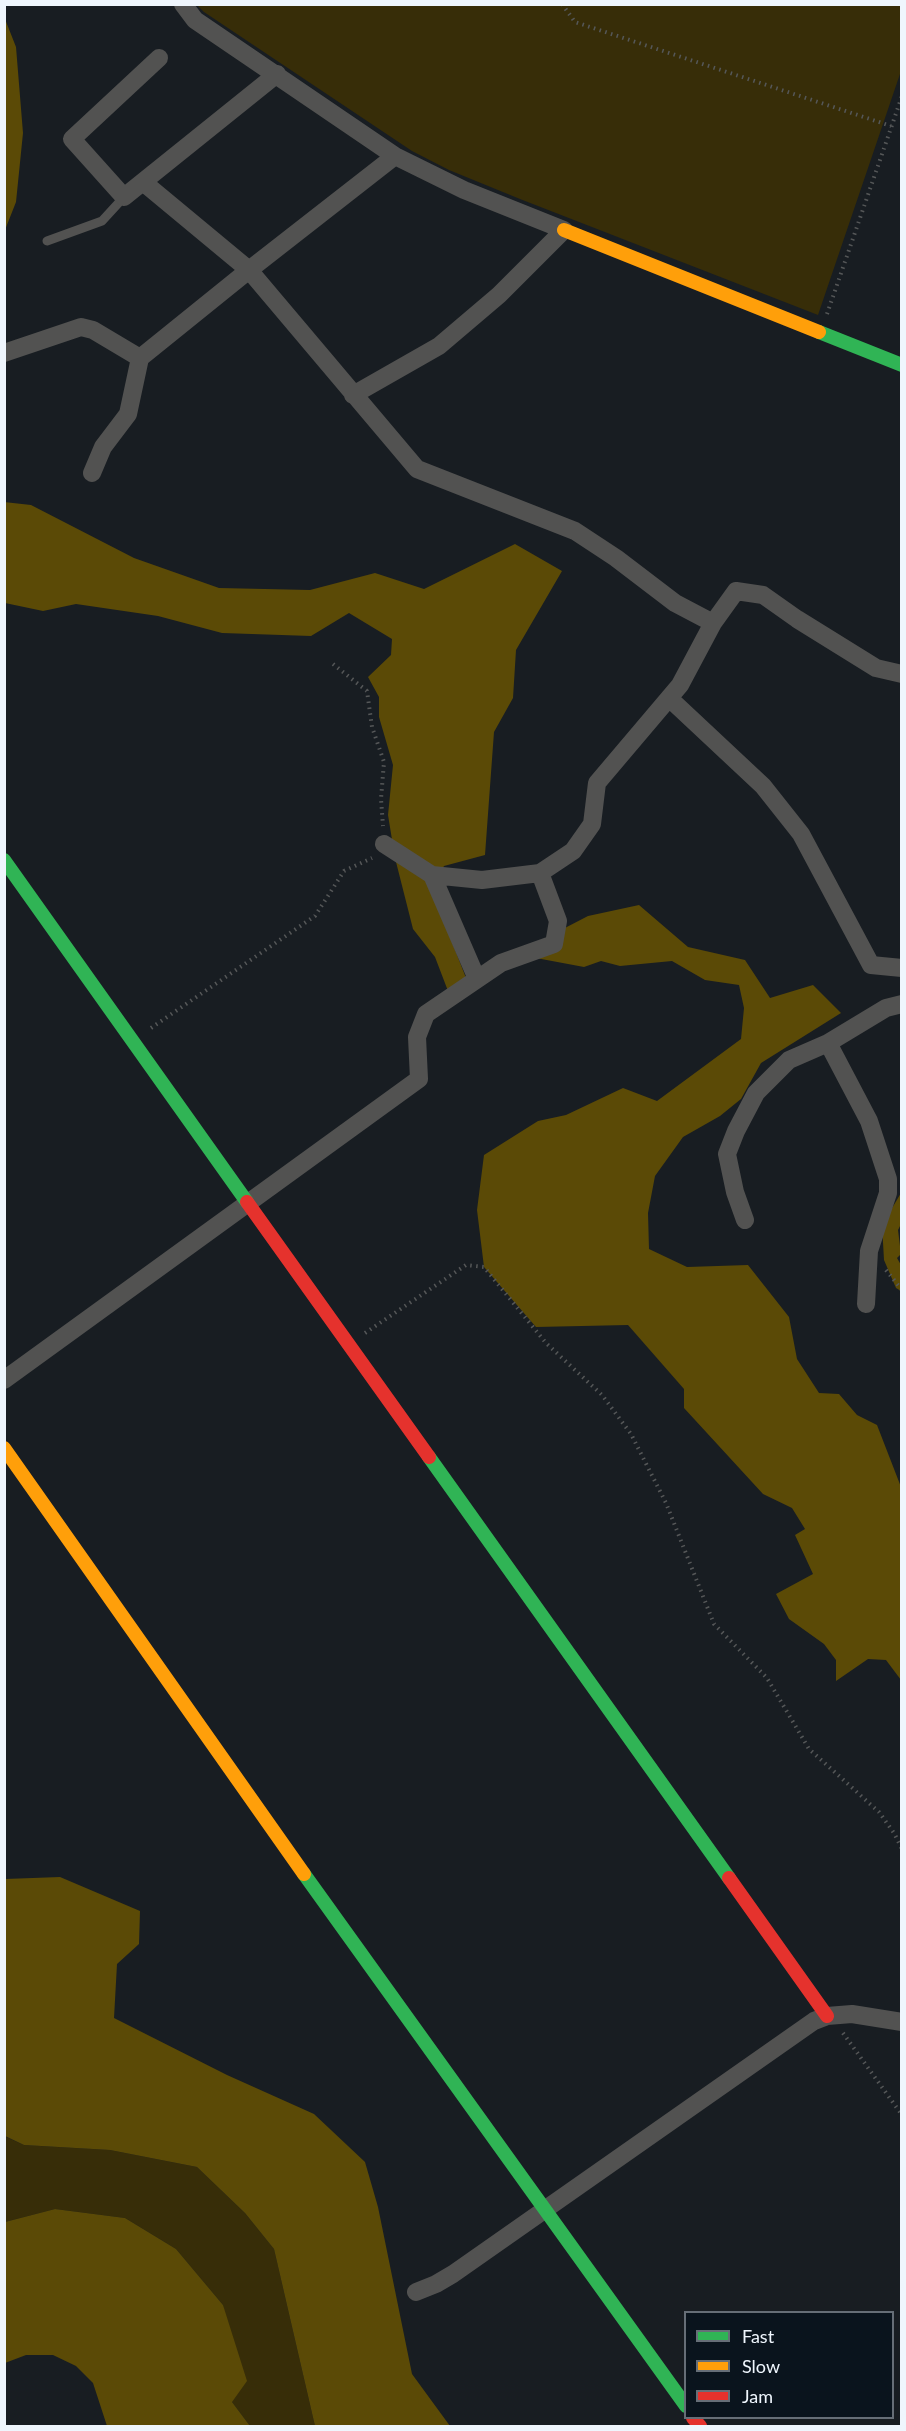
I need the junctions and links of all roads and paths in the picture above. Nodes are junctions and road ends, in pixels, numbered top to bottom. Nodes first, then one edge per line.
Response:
1 (183, 4) edge
2 (562, 4) edge
3 (159, 58) dead end
4 (277, 74) junction
5 (902, 96) edge
6 (891, 126) junction
7 (395, 156) junction
8 (143, 182) junction
9 (124, 197) junction
10 (564, 230) junction
11 (47, 241) dead end
12 (249, 270) junction
13 (827, 315) dead end
14 (4, 353) edge
15 (140, 358) junction
16 (902, 365) edge
17 (353, 395) junction
18 (92, 473) dead end
19 (714, 623) junction
20 (333, 664) dead end
21 (902, 674) edge
22 (669, 698) junction
23 (384, 844) junction
24 (4, 860) edge
25 (540, 873) junction
26 (432, 875) junction
27 (902, 968) edge
28 (477, 979) junction
29 (902, 1004) edge
30 (133, 1041) junction
31 (828, 1043) junction
32 (248, 1202) junction
33 (745, 1220) dead end
34 (866, 1304) dead end
35 (350, 1343) junction
36 (4, 1380) edge
37 (4, 1448) edge
38 (902, 1850) edge
39 (831, 2015) junction
40 (902, 2022) edge
41 (902, 2115) edge
42 (545, 2209) junction
43 (416, 2292) dead end
44 (684, 2403) edge

1 - 4 street
2 - 6 path
3 - 9 street
4 - 7 street
4 - 8 street
5 - 6 path
6 - 13 path
7 - 10 street
7 - 12 street
8 - 9 street
8 - 12 street
9 - 11 lane
10 - 16 street
10 - 17 street
12 - 15 street
12 - 17 street
14 - 15 street
15 - 18 street
17 - 19 street
19 - 21 street
19 - 22 street
20 - 23 path
22 - 25 street
22 - 27 street
23 - 26 street
23 - 30 path
24 - 30 street
25 - 26 street
25 - 28 street
26 - 28 street
28 - 32 street
29 - 31 street
30 - 32 street
31 - 33 street
31 - 34 street
32 - 35 street
32 - 36 street
35 - 38 path
35 - 39 street
37 - 42 street
39 - 40 street
39 - 41 path
39 - 42 street
42 - 43 street
42 - 44 street

